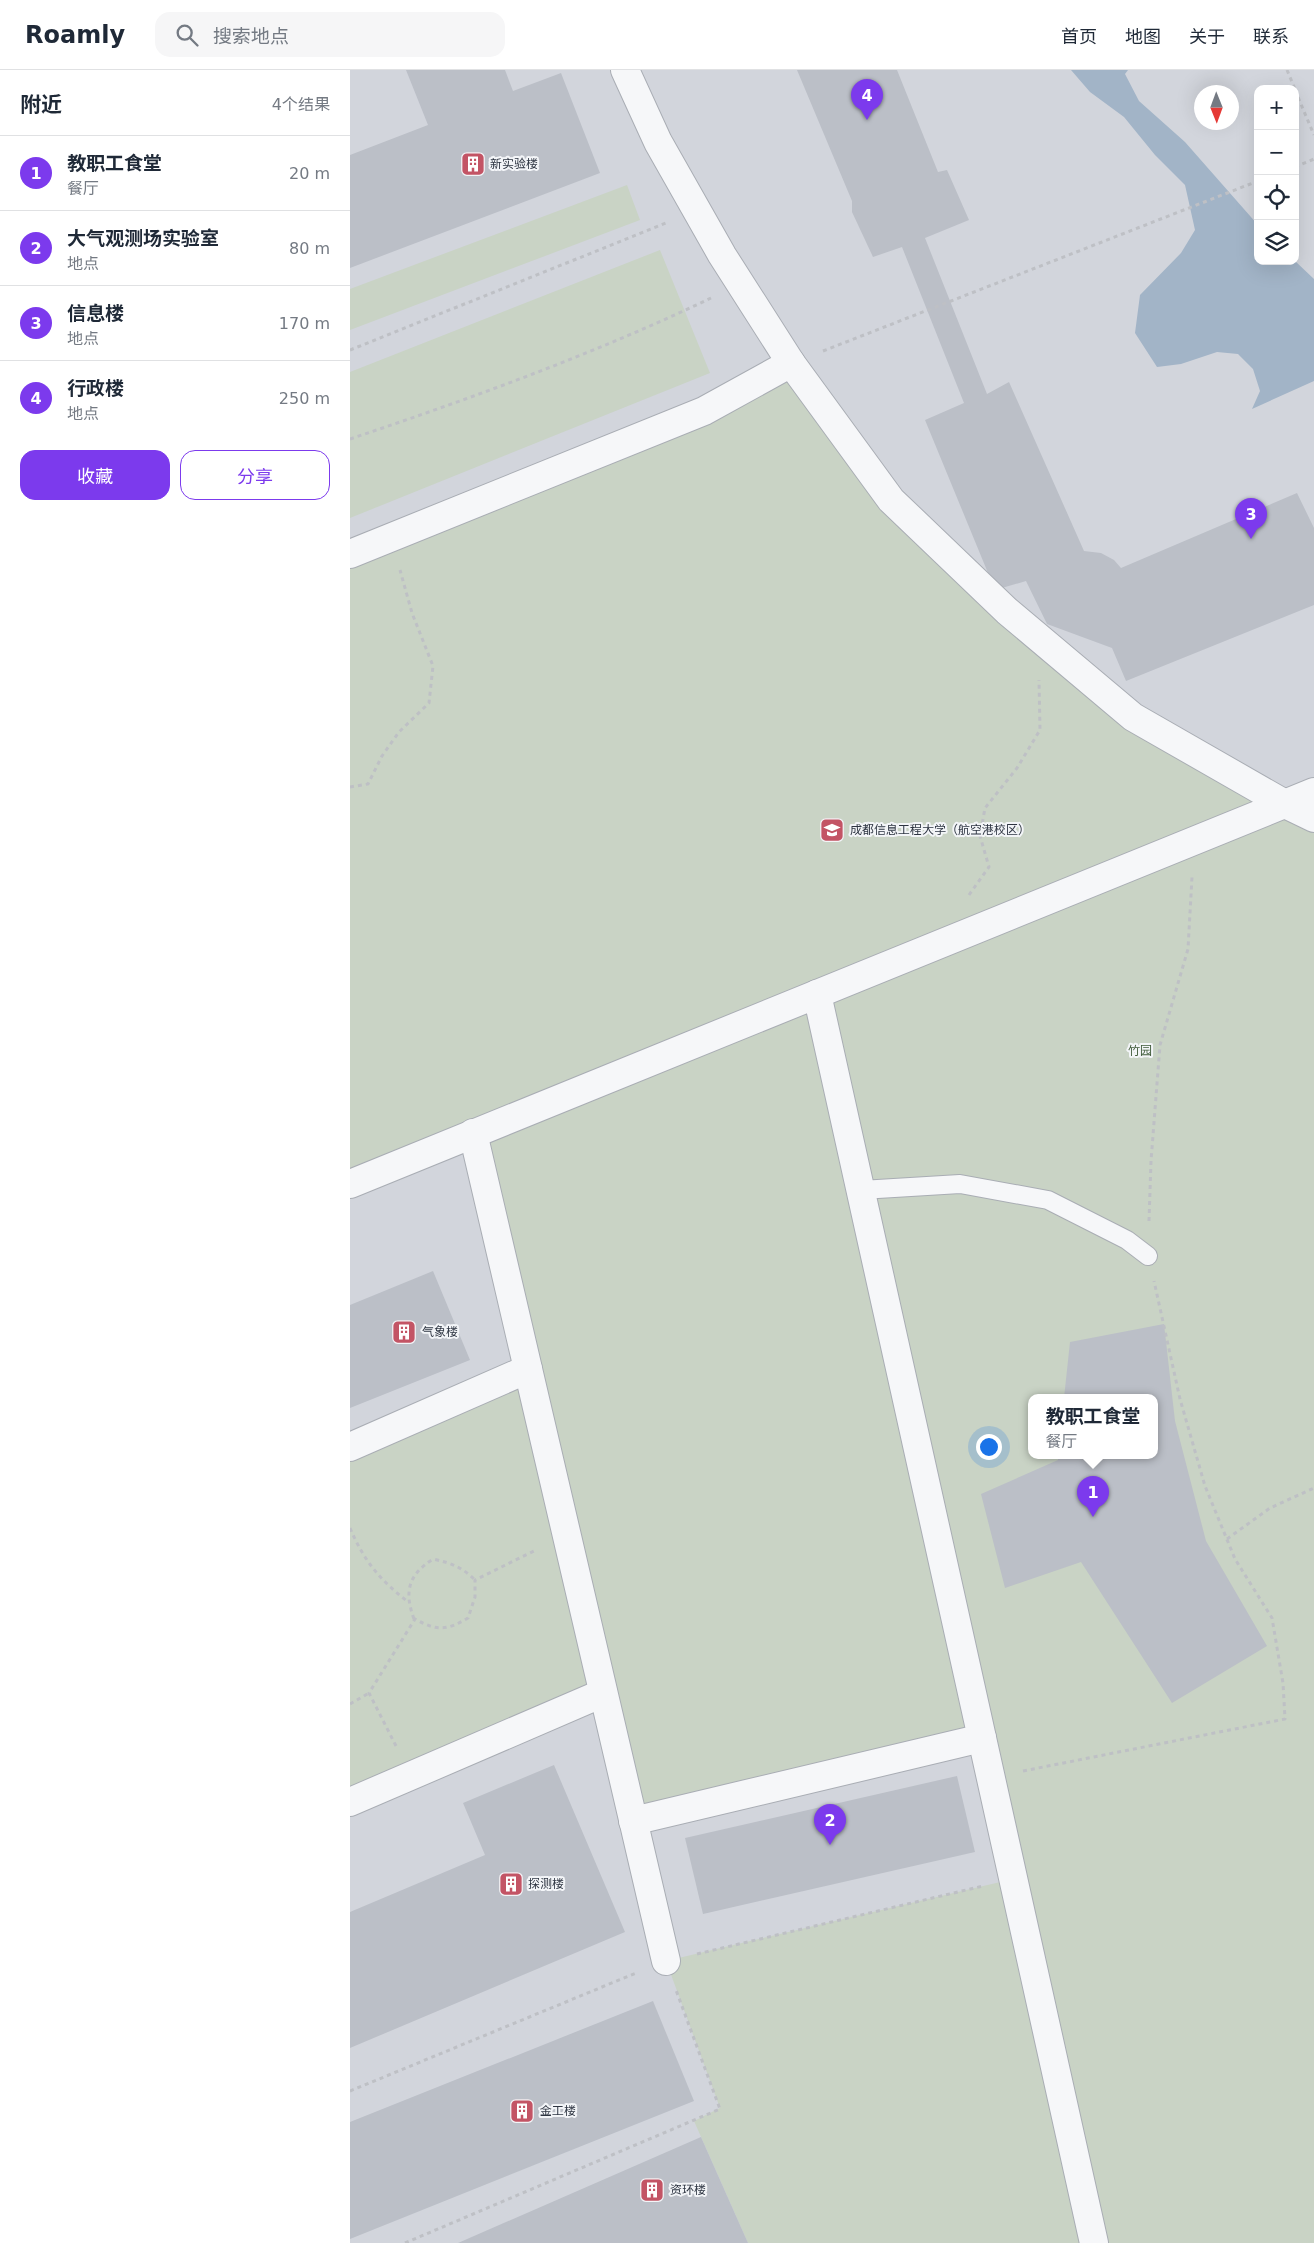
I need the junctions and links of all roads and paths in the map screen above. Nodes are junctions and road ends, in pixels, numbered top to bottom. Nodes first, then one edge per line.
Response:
1 (625, 70) edge
2 (1287, 70) edge
3 (1293, 85) edge
4 (1299, 99) edge
5 (1314, 135) edge
6 (1314, 159) edge
7 (1299, 165) edge
8 (1254, 183) edge
9 (696, 210) junction
10 (741, 284) junction
11 (350, 350) edge
12 (791, 363) junction
13 (350, 439) edge
14 (390, 538) junction
15 (350, 554) edge
16 (1036, 634) junction
17 (350, 787) edge
18 (1314, 792) edge
19 (1285, 804) junction
20 (1314, 818) edge
21 (1194, 841) junction
22 (968, 897) dead end
23 (817, 994) junction
24 (473, 1133) junction
25 (350, 1184) edge
26 (861, 1190) junction
27 (1148, 1256) junction
28 (528, 1369) junction
29 (350, 1447) edge
30 (1314, 1488) edge
31 (350, 1528) edge
32 (567, 1538) junction
33 (1227, 1540) junction
34 (475, 1580) junction
35 (408, 1601) junction
36 (414, 1619) junction
37 (369, 1693) junction
38 (603, 1693) junction
39 (350, 1704) edge
40 (982, 1738) junction
41 (412, 1775) junction
42 (991, 1778) junction
43 (350, 1802) edge
44 (633, 1821) junction
45 (1014, 1879) junction
46 (666, 1961) junction
47 (350, 2091) edge
48 (405, 2243) edge
49 (1094, 2243) edge

1 - 9 street
2 - 3 path
4 - 5 path
6 - 7 path
8 - 12 path
9 - 10 street
9 - 11 path
10 - 12 street
10 - 13 path
12 - 14 street
12 - 16 street
14 - 15 street
14 - 17 path
16 - 19 street
16 - 22 path
18 - 19 street
19 - 20 street
19 - 21 street
21 - 23 street
21 - 27 path
23 - 24 street
23 - 26 street
24 - 25 street
24 - 28 street
26 - 27 lane
26 - 40 street
27 - 33 path
28 - 29 street
28 - 32 street
30 - 33 path
31 - 35 path
32 - 34 path
32 - 38 street
33 - 42 path
34 - 35 path
34 - 36 path
35 - 36 path
36 - 37 path
37 - 39 path
37 - 41 path
38 - 41 street
38 - 44 street
40 - 42 street
40 - 44 street
41 - 43 street
42 - 45 street
44 - 46 street
45 - 46 path
45 - 49 street
46 - 47 path
46 - 48 path

